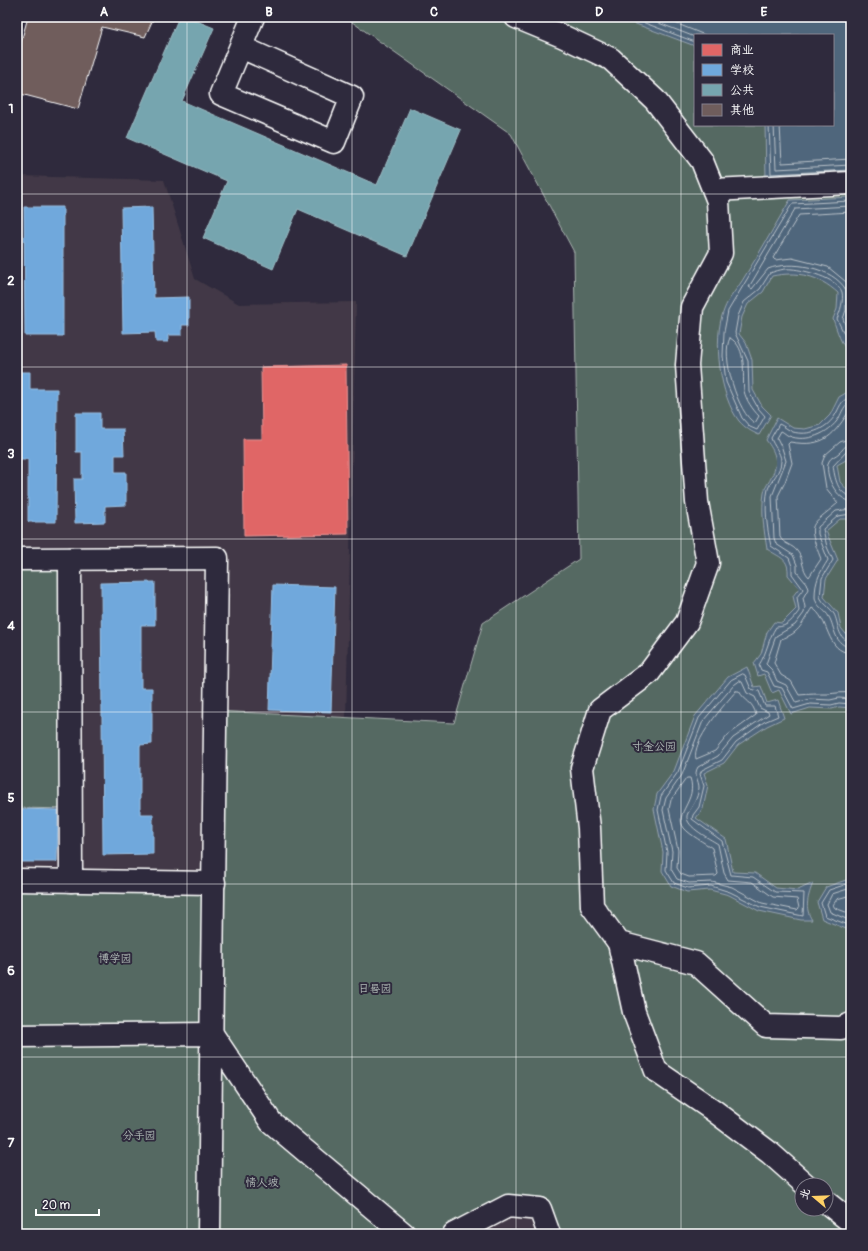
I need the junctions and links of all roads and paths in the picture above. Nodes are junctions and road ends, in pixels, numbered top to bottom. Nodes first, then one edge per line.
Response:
1 (253, 17) edge
2 (516, 17) edge
3 (241, 47) junction
4 (851, 183) edge
5 (714, 190) junction
6 (17, 559) edge
7 (70, 559) junction
8 (17, 880) edge
9 (71, 881) junction
10 (214, 883) junction
11 (620, 943) junction
12 (851, 1024) edge
13 (212, 1034) junction
14 (17, 1036) edge
15 (797, 1177) edge
16 (834, 1208) edge
17 (851, 1222) edge
18 (209, 1234) edge
19 (404, 1234) edge
20 (454, 1234) edge
21 (549, 1234) edge

1 - 3 street
2 - 5 street
3 - 3 street
4 - 5 street
5 - 11 street
6 - 7 street
7 - 9 street
7 - 10 street
8 - 9 street
9 - 10 street
10 - 13 street
11 - 12 street
11 - 15 street
13 - 14 street
13 - 18 street
13 - 19 street
16 - 17 street
20 - 21 street

